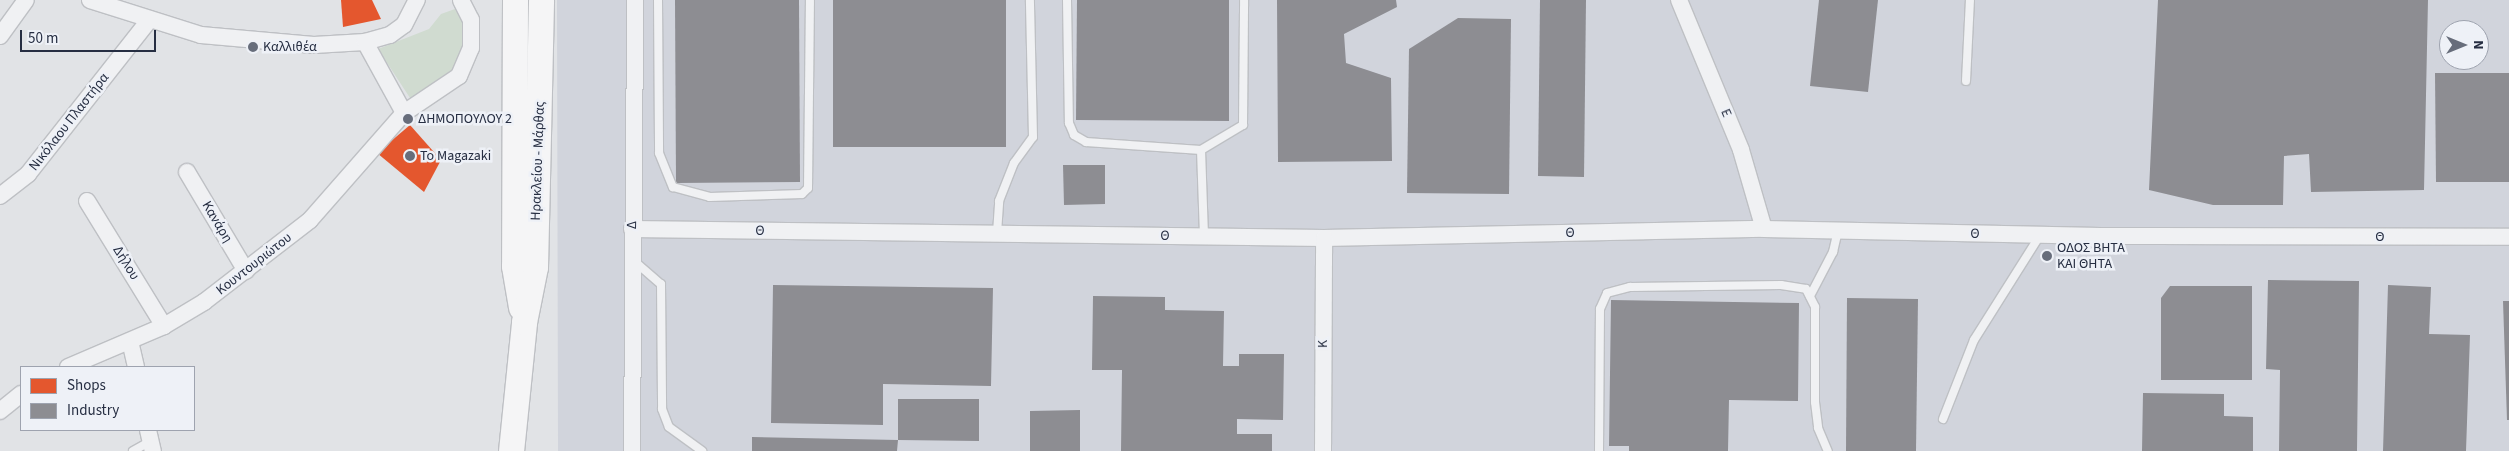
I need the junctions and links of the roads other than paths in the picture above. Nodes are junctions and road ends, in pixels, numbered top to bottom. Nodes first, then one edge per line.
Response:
1 (26, 0) edge
2 (90, 0) edge
3 (417, 0) edge
4 (461, 0) edge
5 (514, 0) edge
6 (541, 0) edge
7 (635, 0) edge
8 (658, 0) edge
9 (810, 0) edge
10 (1030, 0) edge
11 (1067, 0) edge
12 (1244, 0) edge
13 (1679, 0) edge
14 (1970, 0) edge
15 (150, 19) junction
16 (0, 36) edge
17 (365, 42) junction
18 (1966, 81) dead end
19 (404, 112) junction
20 (1201, 150) junction
21 (187, 172) dead end
22 (0, 196) edge
23 (87, 201) dead end
24 (1764, 229) junction
25 (632, 230) junction
26 (1838, 231) junction
27 (997, 233) junction
28 (2040, 235) junction
29 (1204, 236) junction
30 (2509, 237) edge
31 (1324, 238) junction
32 (632, 259) junction
33 (246, 271) junction
34 (1810, 296) junction
35 (524, 322) junction
36 (164, 326) junction
37 (130, 341) junction
38 (70, 366) edge
39 (136, 366) edge
40 (20, 395) edge
41 (0, 411) edge
42 (1943, 419) dead end
43 (151, 441) edge
44 (133, 451) edge
45 (511, 451) edge
46 (632, 451) edge
47 (702, 451) edge
48 (1323, 451) edge
49 (1599, 451) edge
50 (1828, 451) edge

1 - 16 street
2 - 15 street
3 - 17 street
4 - 19 street, Κουντουριώτου
5 - 35 main road, Ηρακλείου - Μάρθας
6 - 35 main road, Ηρακλείου - Μάρθας
7 - 25 street, Δ
8 - 9 lane
10 - 27 lane
11 - 20 lane
12 - 20 lane
13 - 24 street, Ε
14 - 18 lane
15 - 17 street
15 - 22 street, Νικόλαου Πλαστήρα
17 - 19 street
19 - 33 street, Κουντουριώτου
20 - 29 lane
21 - 33 street, Κανάρη
23 - 36 street, Δήλου
24 - 26 street, Θ
24 - 31 street, Θ
25 - 27 street, Θ
25 - 32 street, Δ
26 - 28 street, Θ
26 - 34 lane
27 - 29 street, Θ
28 - 30 street, Θ
28 - 42 lane
29 - 31 street, Θ
31 - 48 street, Κ
32 - 46 street, Δ
32 - 47 lane
33 - 36 street, Κουντουριώτου
34 - 49 lane
34 - 50 lane
35 - 45 main road, Ηρακλείου - Μάρθας
36 - 37 street, Κουντουριώτου
37 - 38 street, Κουντουριώτου
37 - 39 street
40 - 41 street
43 - 44 lane

